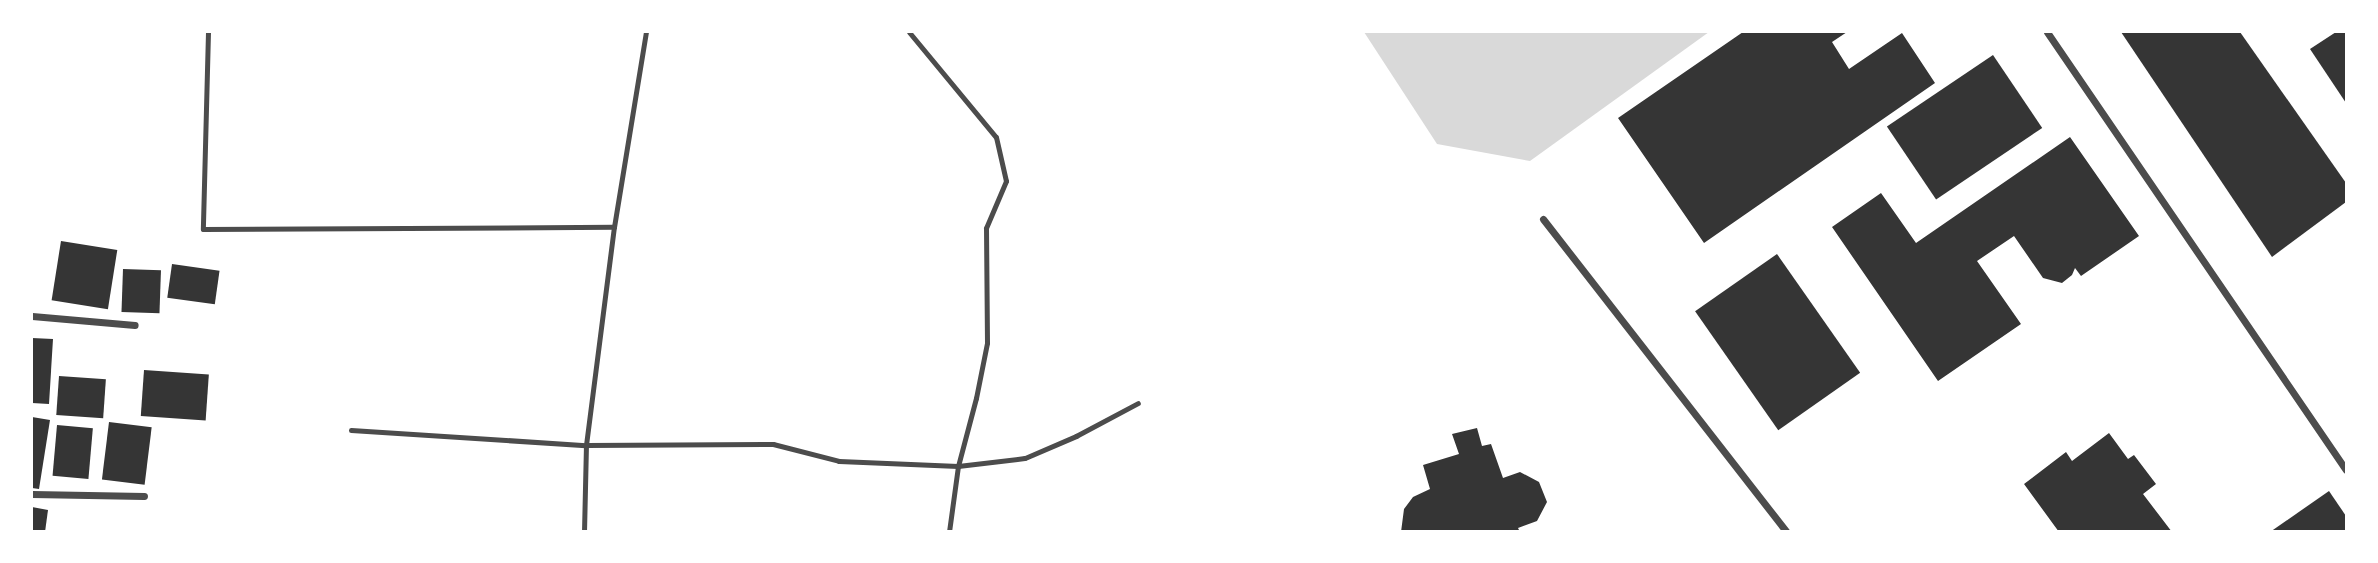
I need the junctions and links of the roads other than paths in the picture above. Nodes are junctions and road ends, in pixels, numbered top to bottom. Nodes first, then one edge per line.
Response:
1 (208, 32) edge
2 (646, 32) edge
3 (909, 32) edge
4 (2047, 32) edge
5 (1543, 219) dead end
6 (614, 227) junction
7 (32, 316) edge
8 (135, 325) dead end
9 (1138, 403) dead end
10 (351, 430) dead end
11 (586, 445) junction
12 (958, 466) junction
13 (2347, 470) edge
14 (32, 494) edge
15 (144, 496) dead end
16 (584, 531) edge
17 (948, 531) edge
18 (1787, 531) edge

1 - 6 lane
2 - 6 lane
3 - 12 lane
4 - 13 street
5 - 18 street
6 - 11 lane
7 - 8 street
9 - 12 lane
10 - 11 lane
11 - 12 lane
11 - 16 lane
12 - 17 lane
14 - 15 street

